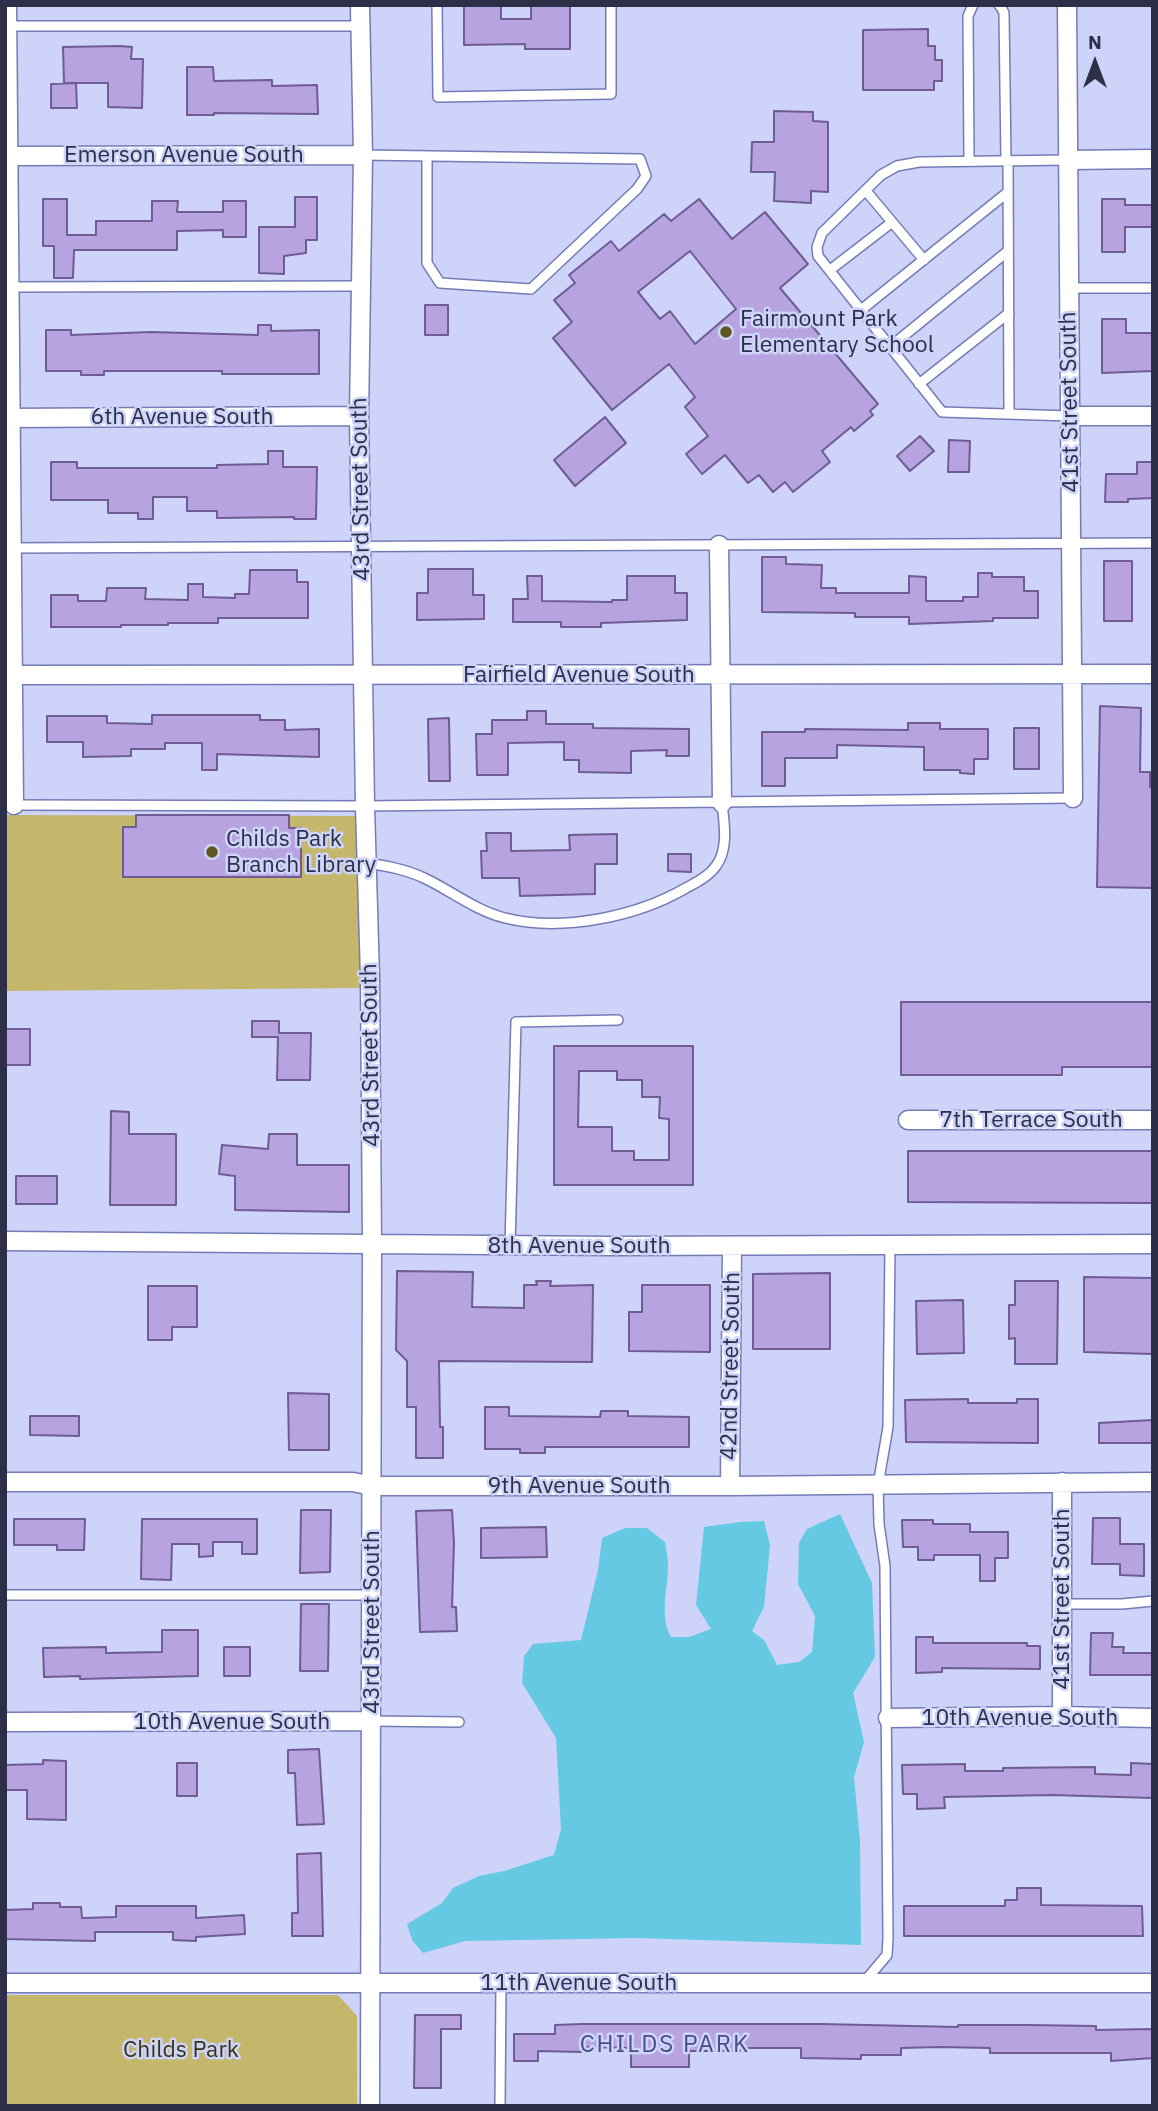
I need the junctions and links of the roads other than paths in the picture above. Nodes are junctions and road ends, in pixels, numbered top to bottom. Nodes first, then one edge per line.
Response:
1 (7, 5) edge
2 (360, 5) edge
3 (437, 5) edge
4 (611, 5) edge
5 (973, 5) edge
6 (1067, 5) edge
7 (1001, 9) edge
8 (6, 26) edge
9 (361, 26) junction
10 (363, 155) junction
11 (7, 156) edge
12 (427, 156) junction
13 (1069, 159) junction
14 (1153, 159) edge
15 (969, 160) junction
16 (1007, 161) junction
17 (866, 191) junction
18 (1008, 192) junction
19 (891, 223) junction
20 (1008, 251) junction
21 (924, 260) junction
22 (830, 270) junction
23 (361, 286) junction
24 (8, 288) edge
25 (1069, 288) junction
26 (1153, 288) edge
27 (861, 310) junction
28 (1009, 313) junction
29 (890, 347) junction
30 (919, 384) junction
31 (1009, 414) junction
32 (359, 416) junction
33 (1070, 416) junction
34 (1153, 416) edge
35 (8, 418) edge
36 (1072, 542) junction
37 (1153, 543) edge
38 (719, 545) junction
39 (361, 546) junction
40 (9, 548) edge
41 (1073, 674) junction
42 (1153, 674) edge
43 (364, 675) junction
44 (720, 675) junction
45 (10, 676) edge
46 (1073, 798) joint
47 (722, 803) junction
48 (10, 805) edge
49 (365, 806) junction
50 (367, 863) junction
51 (618, 1020) dead end
52 (908, 1120) dead end
53 (1153, 1120) edge
54 (5, 1241) edge
55 (1153, 1244) edge
56 (372, 1245) junction
57 (510, 1245) junction
58 (890, 1245) junction
59 (732, 1246) junction
60 (5, 1482) edge
61 (1062, 1482) junction
62 (1153, 1482) edge
63 (878, 1485) junction
64 (372, 1486) junction
65 (730, 1486) junction
66 (5, 1595) edge
67 (372, 1595) junction
68 (1153, 1601) edge
69 (1062, 1604) junction
70 (1062, 1716) junction
71 (888, 1718) junction
72 (1153, 1718) edge
73 (5, 1721) edge
74 (371, 1721) junction
75 (460, 1722) dead end
76 (864, 1982) junction
77 (5, 1983) edge
78 (370, 1983) junction
79 (500, 1983) junction
80 (1153, 1983) edge
81 (370, 2106) edge
82 (500, 2106) edge

1 - 8 street
2 - 9 street, 43rd Street South
3 - 4 lane
5 - 15 lane
6 - 13 street, 41st Street South
7 - 16 lane
8 - 9 lane
8 - 11 street
9 - 10 street, 43rd Street South
10 - 11 street, Emerson Avenue South
10 - 12 lane
10 - 23 street, 43rd Street South
11 - 24 street
12 - 12 lane
13 - 14 street
13 - 16 lane
13 - 25 street, 41st Street South
15 - 16 lane
15 - 17 lane
16 - 18 lane
17 - 19 lane
17 - 22 lane
18 - 20 lane
18 - 21 lane
19 - 21 lane
19 - 22 lane
20 - 28 lane
20 - 29 lane
21 - 27 lane
22 - 27 lane
23 - 24 lane
23 - 32 street, 43rd Street South
24 - 35 street
25 - 26 lane
25 - 33 street, 41st Street South
27 - 29 lane
28 - 30 lane
28 - 31 lane
29 - 30 lane
30 - 31 lane
31 - 33 lane
32 - 35 street, 6th Avenue South
32 - 39 street, 43rd Street South
33 - 34 street
33 - 36 street, 41st Street South
35 - 40 street
36 - 37 lane
36 - 38 lane
36 - 41 street, 41st Street South
38 - 39 lane
38 - 44 street
39 - 40 lane
39 - 43 street, 43rd Street South
40 - 45 street
41 - 42 street, Fairfield Avenue South
41 - 44 street, Fairfield Avenue South
41 - 46 street, 41st Street South
43 - 44 street, Fairfield Avenue South
43 - 45 street, Fairfield Avenue South
43 - 49 street, 43rd Street South
44 - 47 street
45 - 48 street
46 - 47 lane
47 - 49 lane
47 - 50 lane
48 - 49 lane
49 - 50 street, 43rd Street South
50 - 56 street, 43rd Street South
51 - 57 lane
52 - 53 street, 7th Terrace South
54 - 56 street, 8th Avenue South
55 - 58 street, 8th Avenue South
56 - 57 street, 8th Avenue South
56 - 64 street, 43rd Street South
57 - 59 street, 8th Avenue South
58 - 59 street, 8th Avenue South
58 - 63 lane
59 - 65 street, 42nd Street South
60 - 64 street, 9th Avenue South
61 - 62 street, 9th Avenue South
61 - 63 street, 9th Avenue South
61 - 69 street, 41st Street South
63 - 65 street, 9th Avenue South
63 - 71 lane
64 - 65 street, 9th Avenue South
64 - 67 street, 43rd Street South
66 - 67 lane
67 - 74 street, 43rd Street South
68 - 69 lane
69 - 70 street, 41st Street South
70 - 71 street, 10th Avenue South
70 - 72 street, 10th Avenue South
71 - 76 lane
73 - 74 street, 10th Avenue South
74 - 75 lane, 10th Avenue South
74 - 78 street, 43rd Street South
76 - 79 street, 11th Avenue South
76 - 80 street, 11th Avenue South
77 - 78 street, 11th Avenue South
78 - 79 street, 11th Avenue South
78 - 81 street, 43rd Street South
79 - 82 lane

